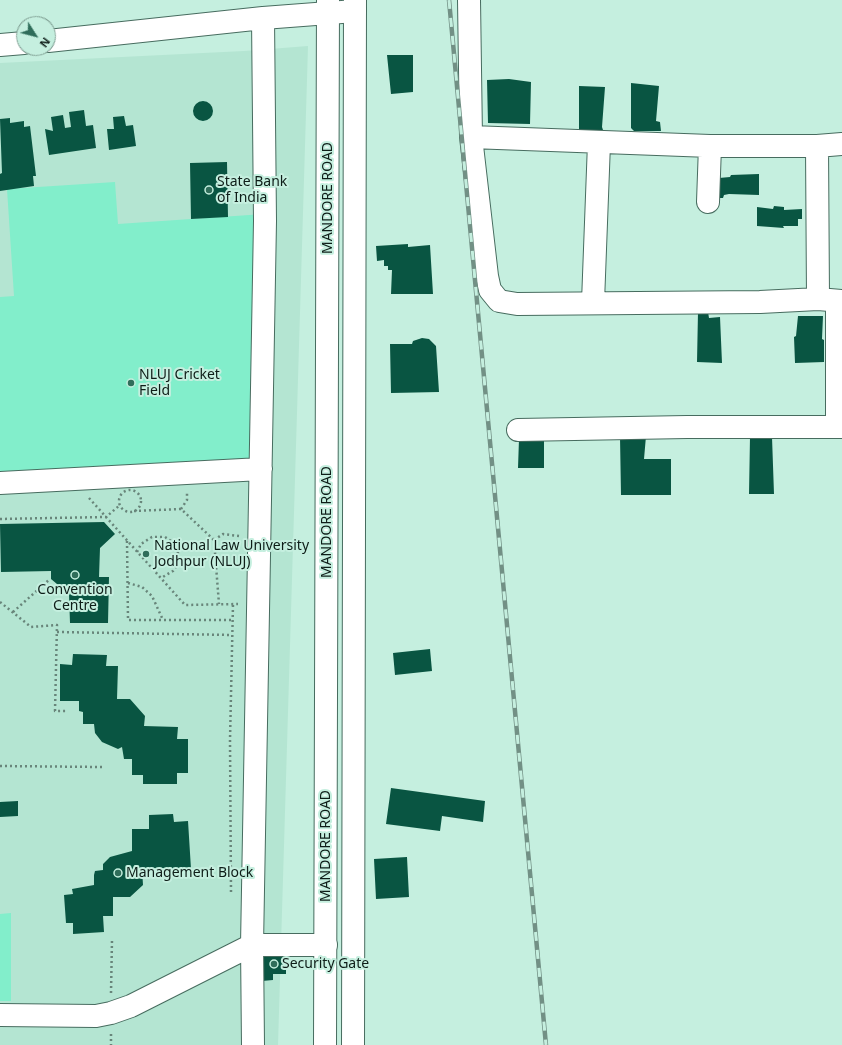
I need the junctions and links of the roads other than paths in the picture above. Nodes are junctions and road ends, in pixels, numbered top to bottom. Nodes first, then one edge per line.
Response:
1 (469, 0) edge
2 (355, 6) edge
3 (328, 7) edge
4 (263, 18) junction
5 (56, 40) edge
6 (16, 44) edge
7 (0, 45) edge
8 (471, 137) junction
9 (599, 143) junction
10 (842, 144) edge
11 (710, 146) junction
12 (817, 146) junction
13 (708, 202) dead end
14 (832, 301) edge
15 (593, 302) junction
16 (840, 427) edge
17 (518, 430) dead end
18 (261, 468) junction
19 (0, 483) edge
20 (252, 945) junction
21 (326, 945) junction
22 (0, 1015) edge
23 (253, 1045) edge
24 (325, 1045) edge
25 (353, 1045) edge

1 - 8 main road
2 - 3 main road
2 - 25 main road, MANDORE ROAD
3 - 4 main road
3 - 21 main road, MANDORE ROAD
4 - 5 main road
4 - 18 main road
6 - 7 main road
8 - 9 main road
8 - 15 main road
9 - 11 main road
9 - 15 main road
10 - 12 main road
11 - 12 main road
11 - 13 main road
12 - 14 main road
14 - 15 main road
14 - 16 main road
16 - 17 main road
18 - 19 main road
18 - 20 main road
20 - 21 main road
20 - 22 main road
20 - 23 main road
21 - 24 main road, MANDORE ROAD

